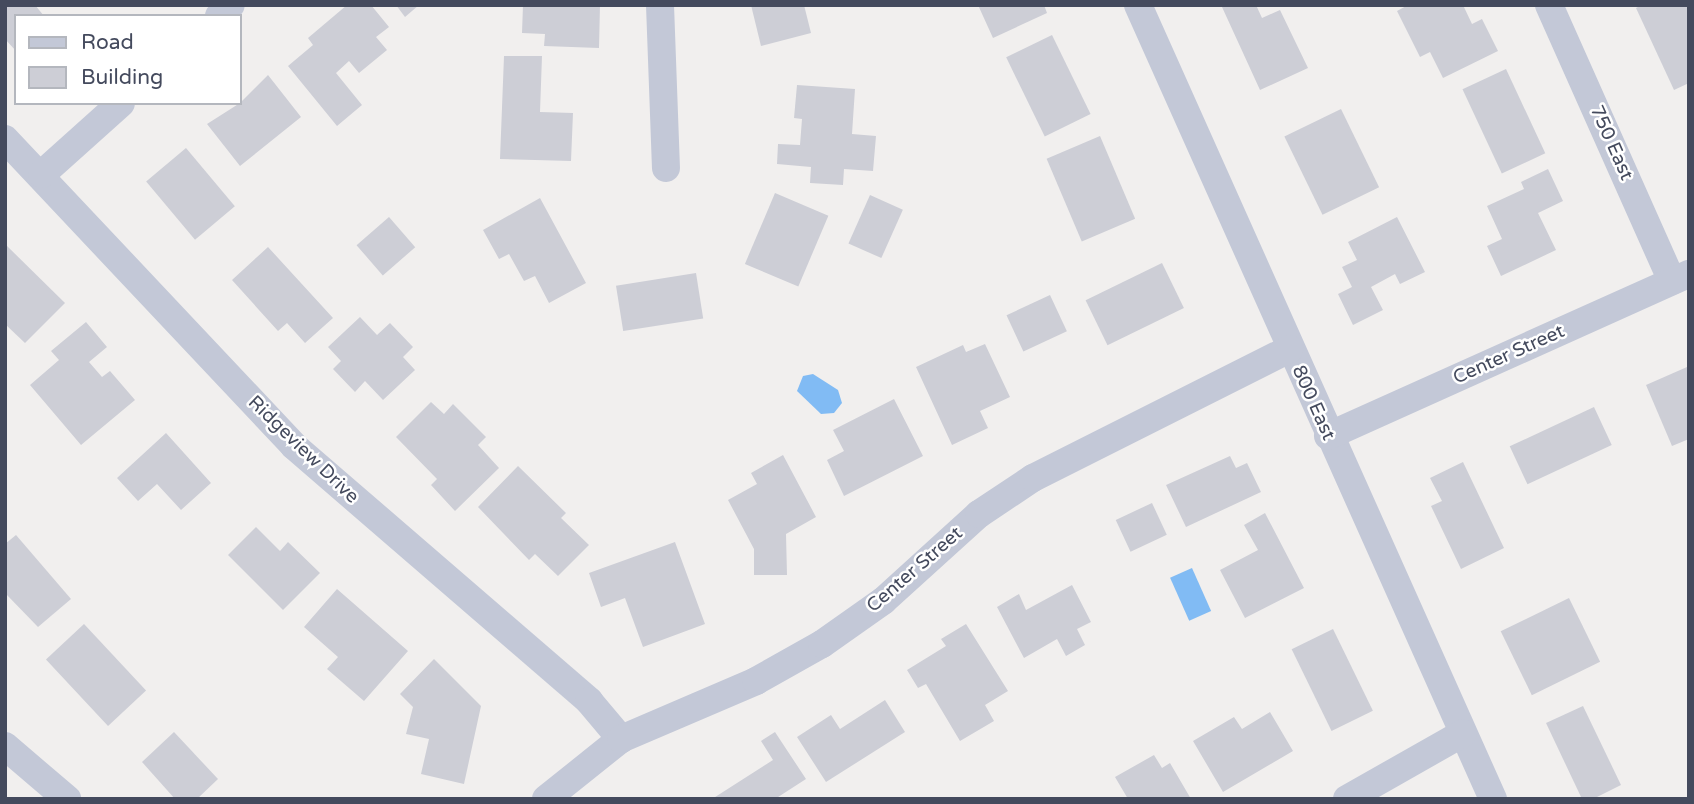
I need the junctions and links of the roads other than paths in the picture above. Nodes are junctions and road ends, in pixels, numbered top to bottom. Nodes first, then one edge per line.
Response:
1 (660, 5) edge
2 (1138, 5) edge
3 (1549, 5) edge
4 (119, 105) edge
5 (5, 139) edge
6 (666, 168) dead end
7 (42, 174) junction
8 (1681, 278) edge
9 (1289, 349) junction
10 (1328, 436) junction
11 (1463, 733) junction
12 (621, 739) junction
13 (5, 746) edge
14 (67, 799) edge
15 (546, 799) edge
16 (1347, 799) edge
17 (1493, 799) edge

1 - 6 street
2 - 9 street, 800 East
3 - 8 street, 750 East
4 - 7 street
5 - 7 street, Ridgeview Drive
7 - 12 street, Ridgeview Drive
8 - 10 street, Center Street
9 - 10 street, 800 East
9 - 12 street, Center Street
10 - 11 street, 800 East
11 - 16 street
11 - 17 street, 800 East
12 - 15 street, Center Street
13 - 14 street

